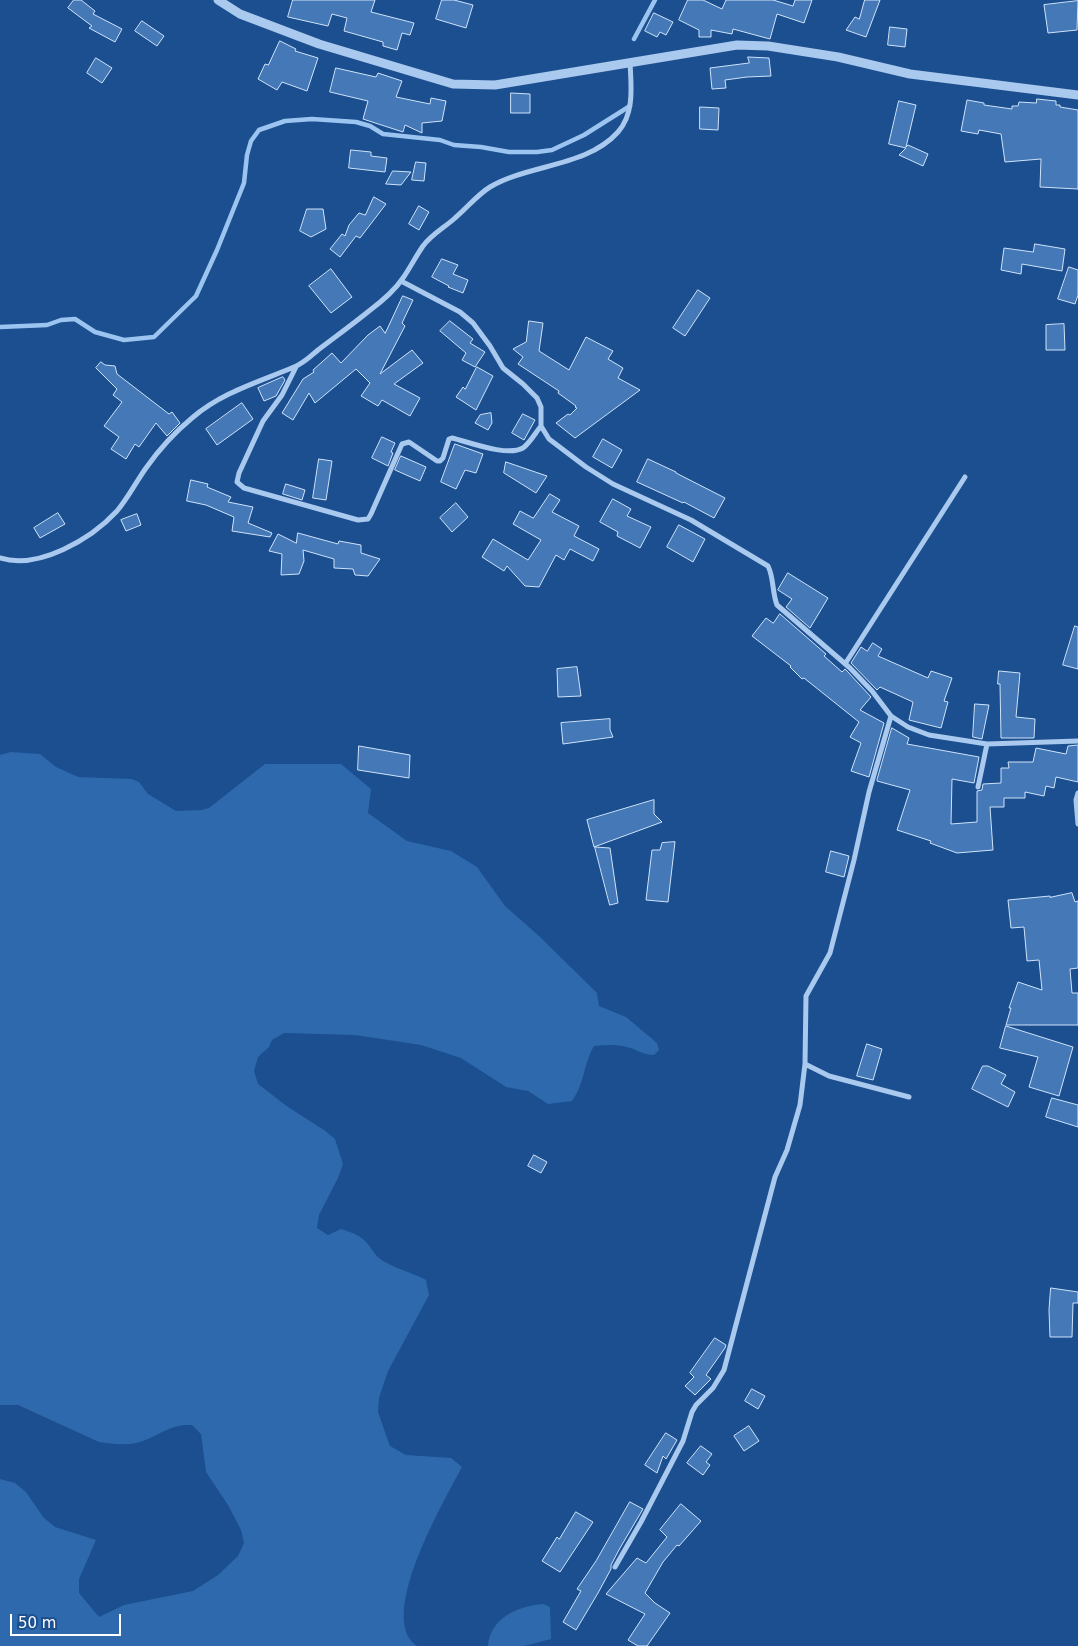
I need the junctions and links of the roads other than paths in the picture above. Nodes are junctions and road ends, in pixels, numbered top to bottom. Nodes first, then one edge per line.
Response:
1 (218, 0) edge
2 (630, 62) junction
3 (1078, 95) edge
4 (401, 281) junction
5 (296, 367) junction
6 (541, 426) junction
7 (965, 476) dead end
8 (0, 558) edge
9 (845, 664) junction
10 (891, 716) junction
11 (1078, 741) edge
12 (987, 744) junction
13 (978, 787) dead end
14 (1078, 793) edge
15 (1078, 824) edge
16 (806, 1064) junction
17 (909, 1097) dead end
18 (615, 1567) dead end

1 - 2 street
2 - 3 street
2 - 4 street
4 - 5 street
4 - 6 street
5 - 6 street
5 - 8 street
6 - 9 street
7 - 9 street
9 - 10 street
10 - 12 street
10 - 16 street
11 - 12 street
12 - 13 street
14 - 15 street
16 - 17 street
16 - 18 street

